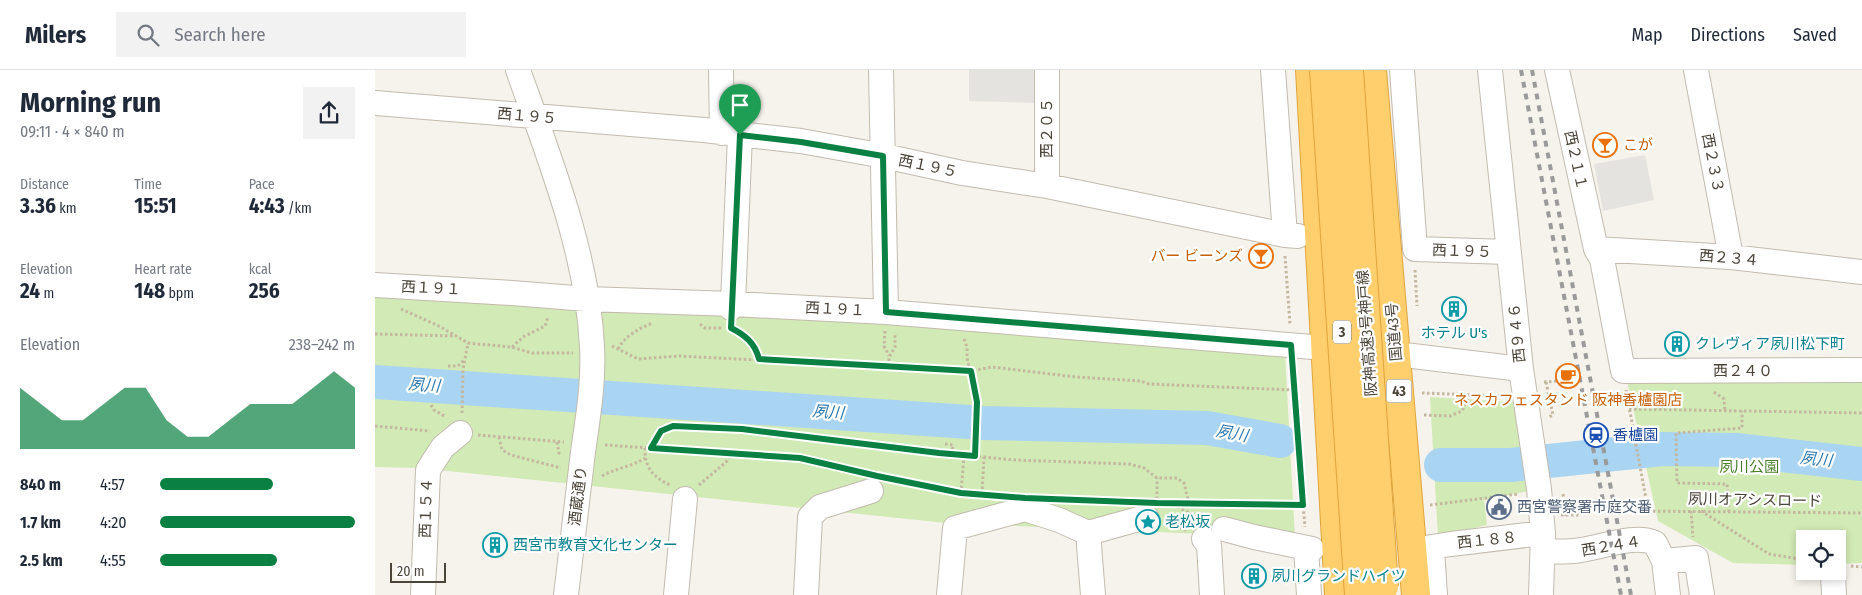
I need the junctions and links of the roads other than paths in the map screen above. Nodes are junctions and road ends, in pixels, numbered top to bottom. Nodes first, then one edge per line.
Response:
1 (518, 70) edge
2 (721, 70) edge
3 (881, 70) edge
4 (1047, 70) edge
5 (1273, 70) edge
6 (1310, 70) edge
7 (1324, 70) edge
8 (1349, 70) edge
9 (1372, 70) edge
10 (1402, 70) edge
11 (1491, 70) edge
12 (1557, 70) edge
13 (1696, 70) edge
14 (375, 103) edge
15 (535, 117) junction
16 (731, 134) junction
17 (883, 156) junction
18 (1047, 186) junction
19 (1508, 252) junction
20 (1599, 254) junction
21 (1731, 257) junction
22 (1862, 272) edge
23 (375, 285) edge
24 (579, 302) junction
25 (732, 306) junction
26 (889, 315) junction
27 (1325, 348) junction
28 (1414, 355) junction
29 (1521, 369) junction
30 (1862, 370) edge
31 (1623, 371) joint
32 (457, 422) road end
33 (875, 481) road end
34 (687, 496) road end
35 (1151, 510) road end
36 (1089, 533) junction
37 (1547, 533) junction
38 (1664, 561) junction
39 (1379, 593) edge
40 (423, 595) edge
41 (566, 595) edge
42 (676, 595) edge
43 (806, 595) edge
44 (949, 595) edge
45 (1093, 595) edge
46 (1212, 595) edge
47 (1309, 595) edge
48 (1339, 595) edge
49 (1416, 595) edge
50 (1435, 595) edge
51 (1541, 595) edge
52 (1668, 595) edge
53 (1702, 595) edge

1 - 15 street, 酒蔵通り
2 - 16 street
3 - 17 street
4 - 18 street, 西２０５
5 - 18 street, 西１９５
6 - 27 highway
7 - 39 highway, 阪神高速3号神戸線 / 3, bridge
8 - 39 highway, 阪神高速3号神戸線 / 3, bridge
9 - 28 highway, 国道43号 / 43
10 - 19 street, 西１９５
11 - 19 street, 西９４６
12 - 20 street, 西２１１
13 - 21 street, 西２３３
14 - 15 street, 西１９５
15 - 16 street, 西１９５
15 - 24 street, 酒蔵通り
16 - 17 street, 西１９５
16 - 25 street
17 - 18 street, 西１９５
17 - 26 street
19 - 29 street, 西９４６
20 - 21 street, 西２３４
20 - 31 street, 西２１１
21 - 22 street, 西２３４
23 - 24 street, 西１９１
24 - 25 street, 西１９１
24 - 41 street, 酒蔵通り
25 - 26 street, 西１９１
26 - 27 street, 西１９１
27 - 48 highway
28 - 29 street
28 - 49 highway, 国道43号 / 43
29 - 37 street, 西９４６
30 - 31 street, 西２４０
32 - 40 street, 西１５４
33 - 43 street
34 - 42 street
35 - 36 street
36 - 44 street
36 - 45 street
37 - 38 street, 西２４４
37 - 50 street, 西１８８
37 - 51 street, 西９４６
38 - 52 street, 西２４４
38 - 53 street
46 - 47 street

